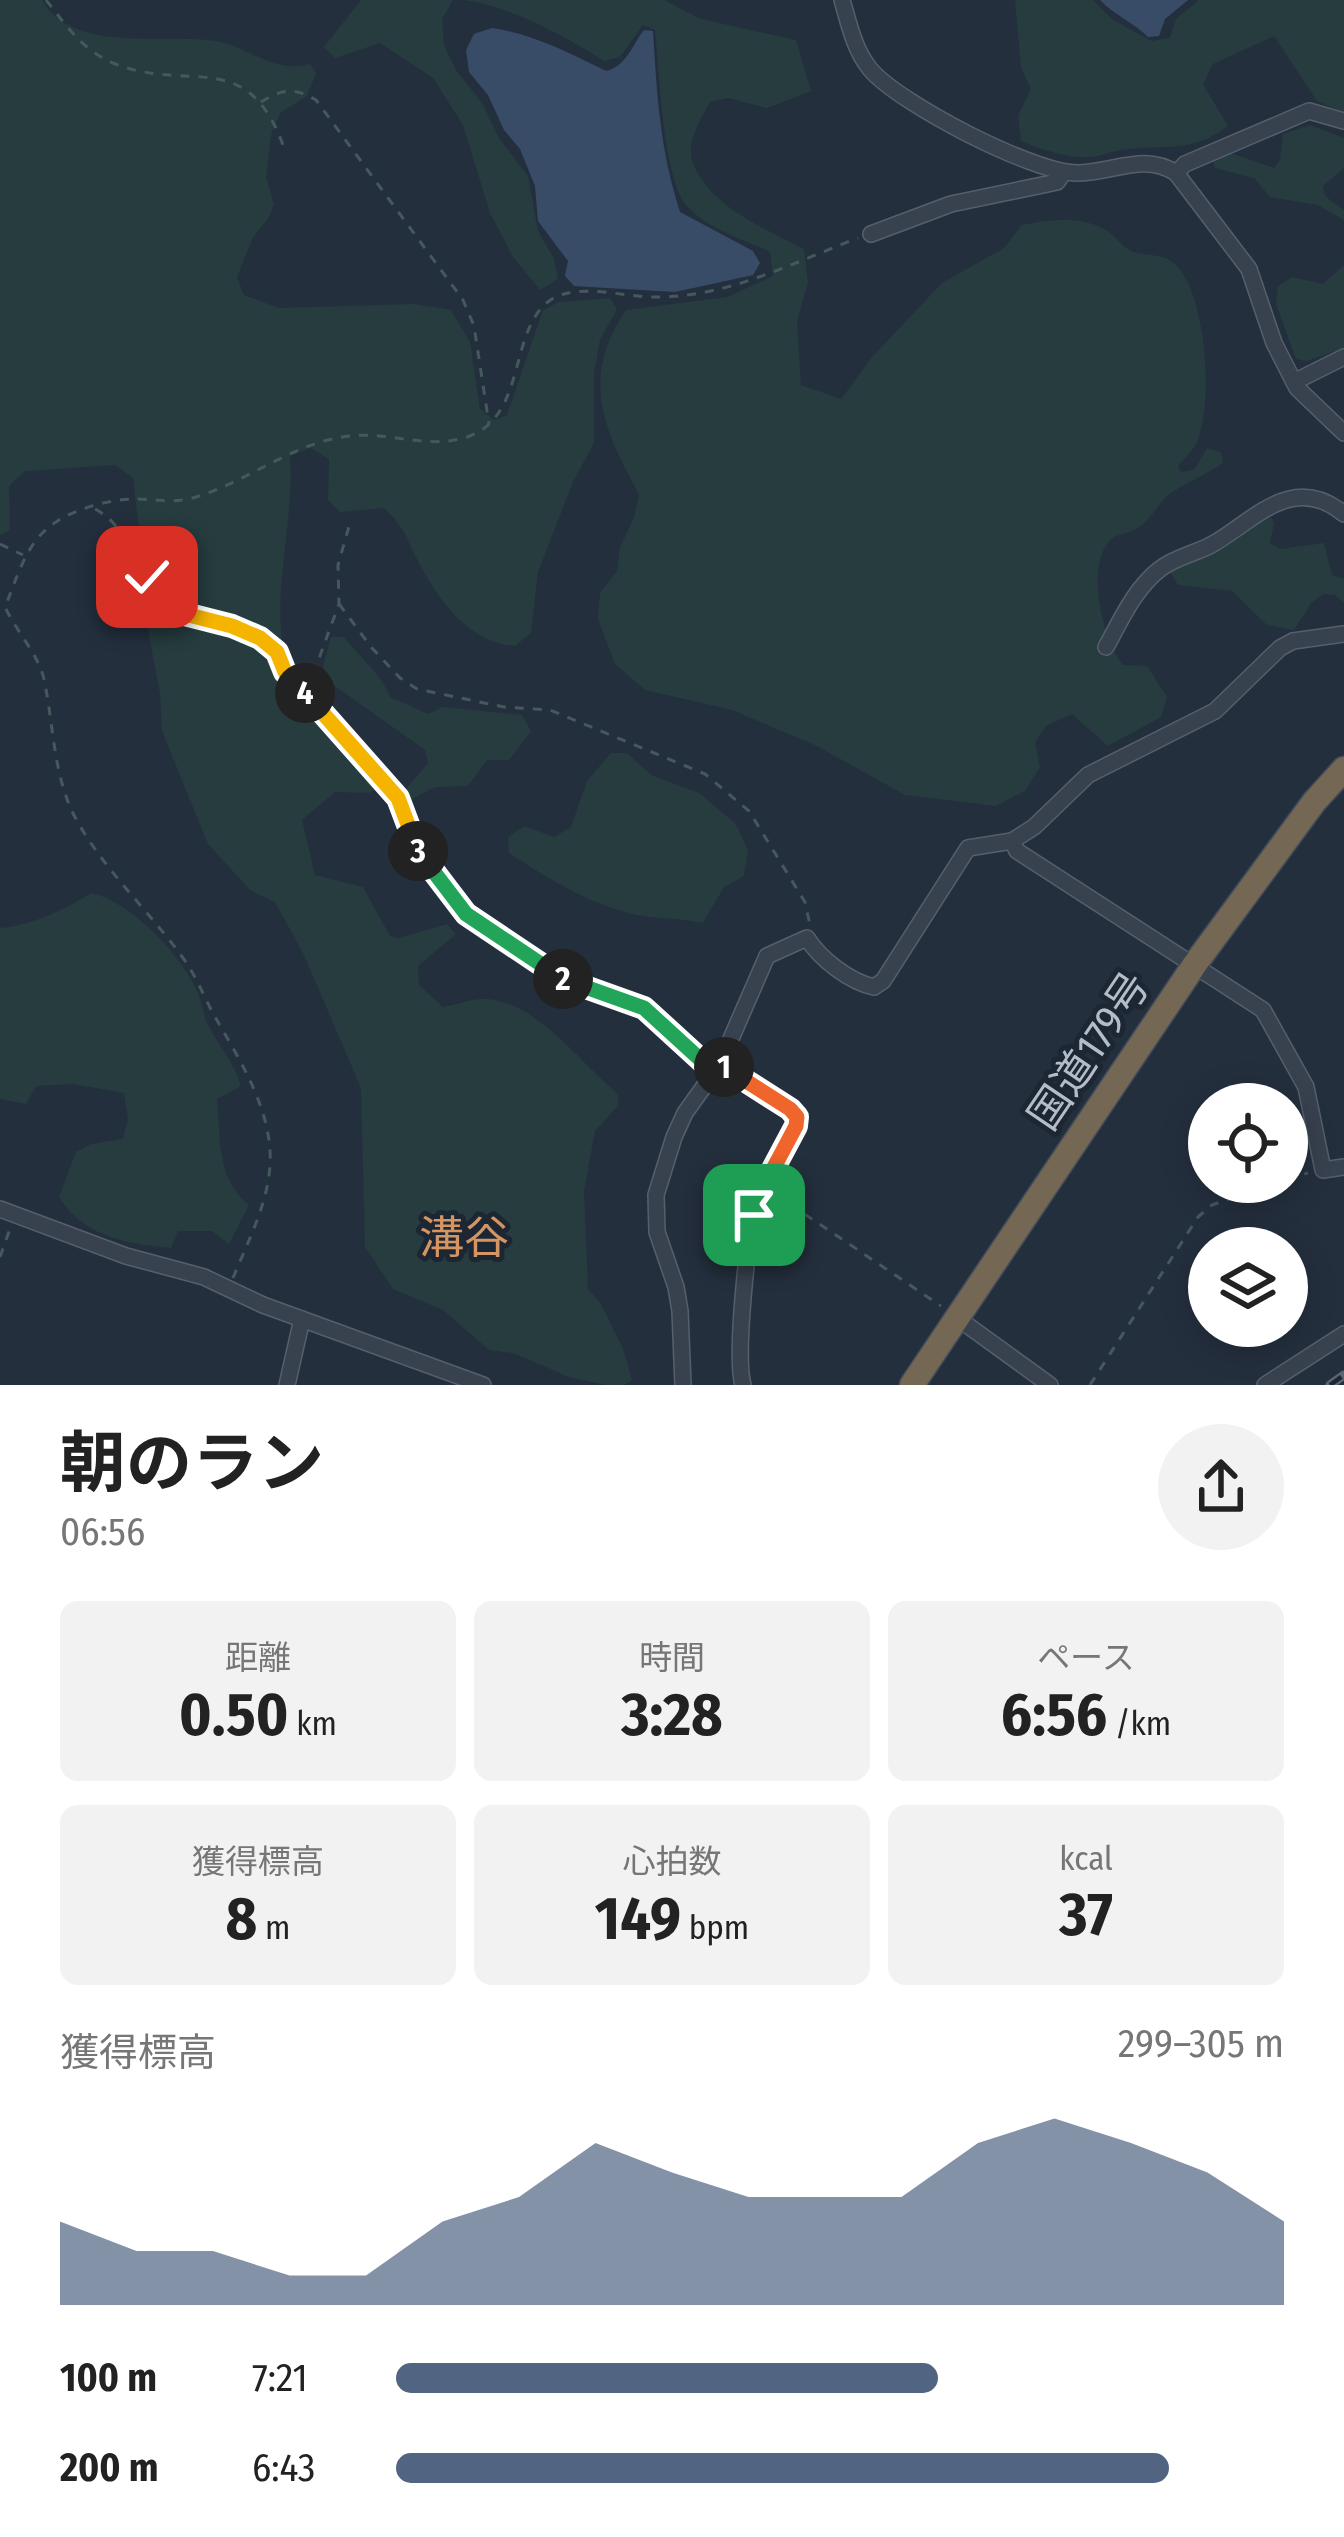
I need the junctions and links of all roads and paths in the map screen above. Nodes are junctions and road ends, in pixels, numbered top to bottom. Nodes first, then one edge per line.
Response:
1 (46, 0) edge
2 (842, 0) edge
3 (261, 102) junction
4 (1344, 121) edge
5 (284, 145) dead end
6 (1064, 172) junction
7 (1176, 173) junction
8 (871, 233) joint
9 (1344, 357) edge
10 (1294, 382) junction
11 (489, 425) junction
12 (1344, 433) edge
13 (93, 508) junction
14 (1344, 514) edge
15 (350, 524) dead end
16 (0, 544) edge
17 (25, 555) junction
18 (339, 604) junction
19 (5, 607) junction
20 (0, 613) edge
21 (1344, 634) edge
22 (1106, 646) dead end
23 (306, 693) junction
24 (1344, 769) edge
25 (1012, 841) junction
26 (807, 938) junction
27 (1195, 964) junction
28 (717, 1068) junction
29 (1344, 1166) edge
30 (1323, 1170) junction
31 (1308, 1174) edge
32 (763, 1188) junction
33 (1218, 1203) edge
34 (9, 1211) edge
35 (0, 1257) edge
36 (228, 1289) junction
37 (956, 1317) junction
38 (302, 1319) junction
39 (1344, 1334) edge
40 (287, 1385) edge
41 (483, 1385) edge
42 (683, 1385) edge
43 (743, 1385) edge
44 (912, 1385) edge
45 (1050, 1385) edge
46 (1090, 1385) edge
47 (1265, 1385) edge

1 - 3 path
2 - 6 street
3 - 5 path
3 - 11 path
4 - 7 street
6 - 7 street
6 - 8 street
7 - 10 street
8 - 11 path
9 - 10 street
10 - 12 street
11 - 13 path
13 - 17 path
13 - 23 path
14 - 22 street
15 - 18 path
16 - 17 path
17 - 19 path
18 - 23 path
18 - 26 path
19 - 20 path
19 - 36 path
21 - 25 street
23 - 28 path
24 - 27 highway, 国道179号
25 - 26 street
25 - 27 street
26 - 28 street
27 - 30 street
27 - 37 highway, 国道179号
28 - 32 street
28 - 42 street
29 - 30 street
30 - 31 path
32 - 37 path
32 - 43 street
33 - 46 path
34 - 35 path
34 - 36 street
36 - 38 street
37 - 44 highway, 国道179号
37 - 45 street
38 - 40 street
38 - 41 street
39 - 47 street

